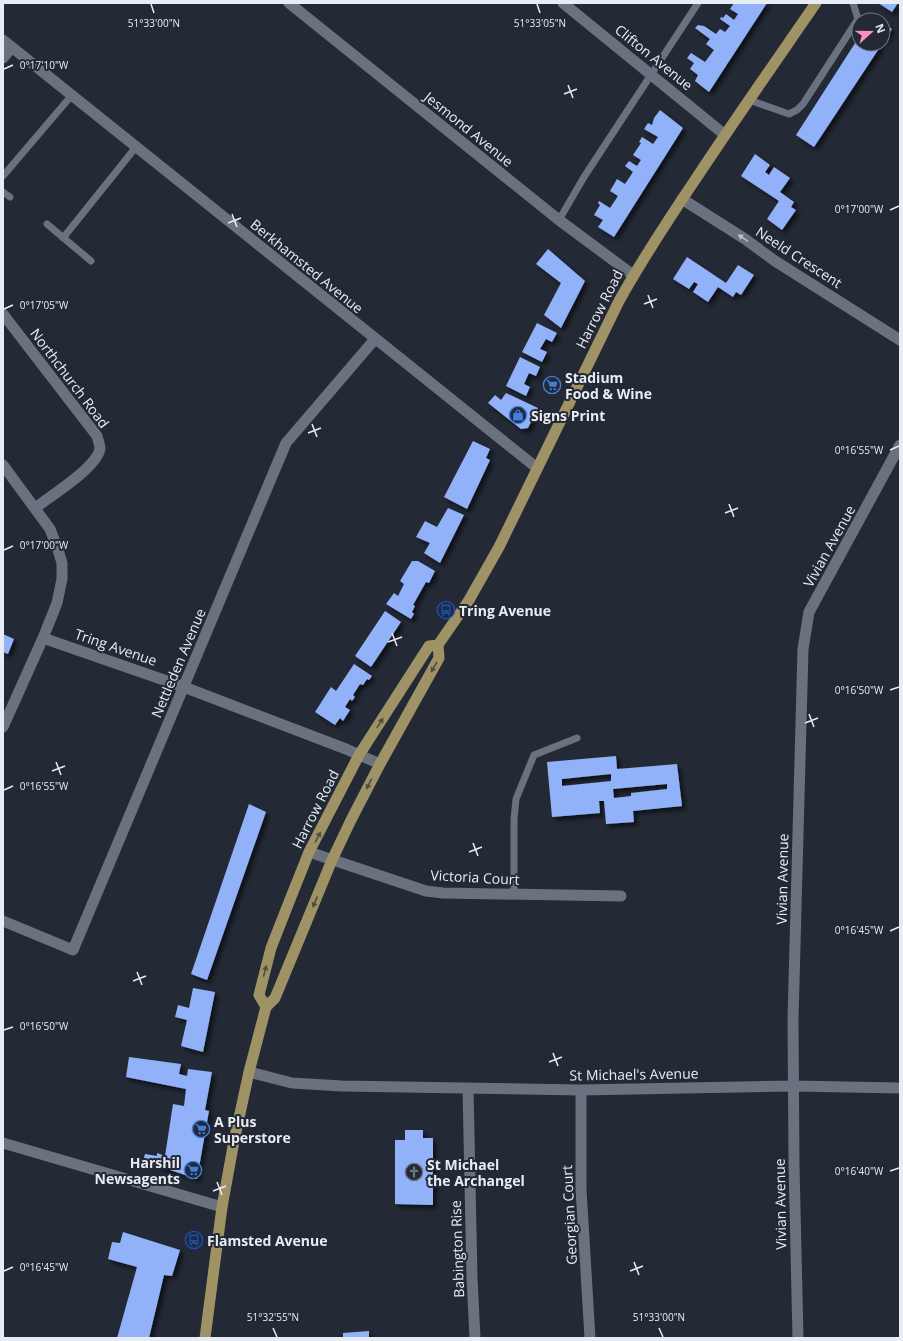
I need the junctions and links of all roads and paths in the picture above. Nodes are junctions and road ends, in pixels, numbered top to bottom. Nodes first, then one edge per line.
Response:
1 (289, 3) edge
2 (562, 3) edge
3 (698, 3) edge
4 (816, 3) edge
5 (853, 3) edge
6 (3, 40) edge
7 (12, 47) junction
8 (3, 58) edge
9 (651, 74) junction
10 (72, 95) junction
11 (749, 100) junction
12 (725, 135) junction
13 (136, 147) junction
14 (3, 176) edge
15 (3, 192) edge
16 (10, 197) dead end
17 (682, 199) junction
18 (559, 220) junction
19 (47, 224) dead end
20 (63, 238) junction
21 (91, 262) dead end
22 (633, 275) junction
23 (3, 314) edge
24 (375, 339) junction
25 (900, 340) edge
26 (900, 445) edge
27 (3, 465) edge
28 (537, 468) junction
29 (35, 508) junction
30 (43, 638) junction
31 (438, 644) junction
32 (184, 687) junction
33 (3, 727) edge
34 (577, 738) dead end
35 (359, 756) junction
36 (380, 764) junction
37 (309, 852) junction
38 (332, 860) junction
39 (514, 894) junction
40 (621, 896) dead end
41 (3, 921) edge
42 (266, 1007) junction
43 (250, 1072) junction
44 (794, 1086) junction
45 (468, 1088) junction
46 (900, 1088) edge
47 (581, 1090) junction
48 (3, 1143) edge
49 (222, 1207) junction
50 (206, 1338) edge
51 (475, 1338) edge
52 (590, 1338) edge
53 (798, 1338) edge

1 - 18 street, Jesmond Avenue
2 - 9 street, Clifton Avenue
3 - 9 lane
4 - 11 main road, Harrow Road
5 - 11 lane
6 - 7 street, Berkhamsted Avenue
7 - 8 street
7 - 10 street, Berkhamsted Avenue
9 - 12 street, Clifton Avenue
9 - 18 lane
10 - 13 street, Berkhamsted Avenue
10 - 14 lane
11 - 12 main road, Harrow Road
12 - 17 main road, Harrow Road
13 - 20 lane
13 - 24 street, Berkhamsted Avenue
15 - 16 lane
17 - 22 main road, Harrow Road
25 -> 17 street, Neeld Crescent
18 - 22 street, Jesmond Avenue
19 - 20 lane
20 - 21 lane
22 - 28 main road, Harrow Road
23 - 29 street, Northchurch Road
24 - 28 street, Berkhamsted Avenue
24 - 32 street, Nettleden Avenue
26 - 44 street, Vivian Avenue
27 - 29 street
28 - 31 main road, Harrow Road
29 - 30 street
30 - 32 street, Tring Avenue
30 - 33 street
35 -> 31 main road, Harrow Road
31 -> 36 main road, Harrow Road
32 - 35 street, Tring Avenue
32 - 41 street, Nettleden Avenue
34 - 39 lane
35 - 36 street, Tring Avenue
37 -> 35 main road, Harrow Road
36 -> 38 main road, Harrow Road
37 - 38 street, Victoria Court
42 -> 37 main road, Harrow Road
38 - 39 street, Victoria Court
38 -> 42 main road, Harrow Road
39 - 40 street, Victoria Court
42 - 43 main road, Harrow Road
43 - 45 street, St Michael's Avenue
43 - 49 main road, Harrow Road
44 - 46 street, St Michael's Avenue
44 - 47 street, St Michael's Avenue
44 - 53 street, Vivian Avenue
45 - 47 street, St Michael's Avenue
45 - 51 street, Babington Rise
47 - 52 street, Georgian Court
48 - 49 street
49 - 50 main road, Harrow Road

